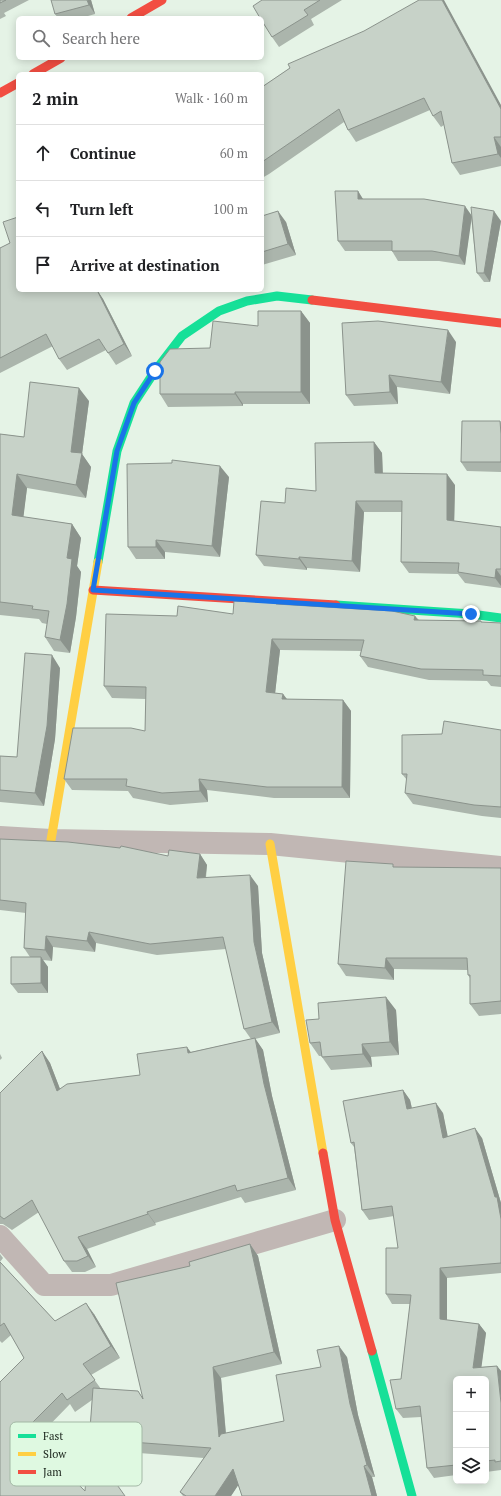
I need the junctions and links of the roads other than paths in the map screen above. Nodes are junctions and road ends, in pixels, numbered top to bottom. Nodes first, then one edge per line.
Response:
1 (162, 0) edge
2 (134, 16) edge
3 (58, 60) edge
4 (36, 72) edge
5 (16, 84) edge
6 (0, 93) edge
7 (501, 323) edge
8 (93, 590) junction
9 (501, 618) edge
10 (0, 837) edge
11 (51, 840) junction
12 (270, 844) junction
13 (501, 867) edge
14 (335, 1220) junction
15 (0, 1236) edge
16 (412, 1496) edge

1 - 2 street
3 - 4 street
5 - 6 street
7 - 8 street
8 - 9 street
8 - 11 street
10 - 11 street
11 - 12 street
12 - 13 street
12 - 14 street
14 - 15 street
14 - 16 street

